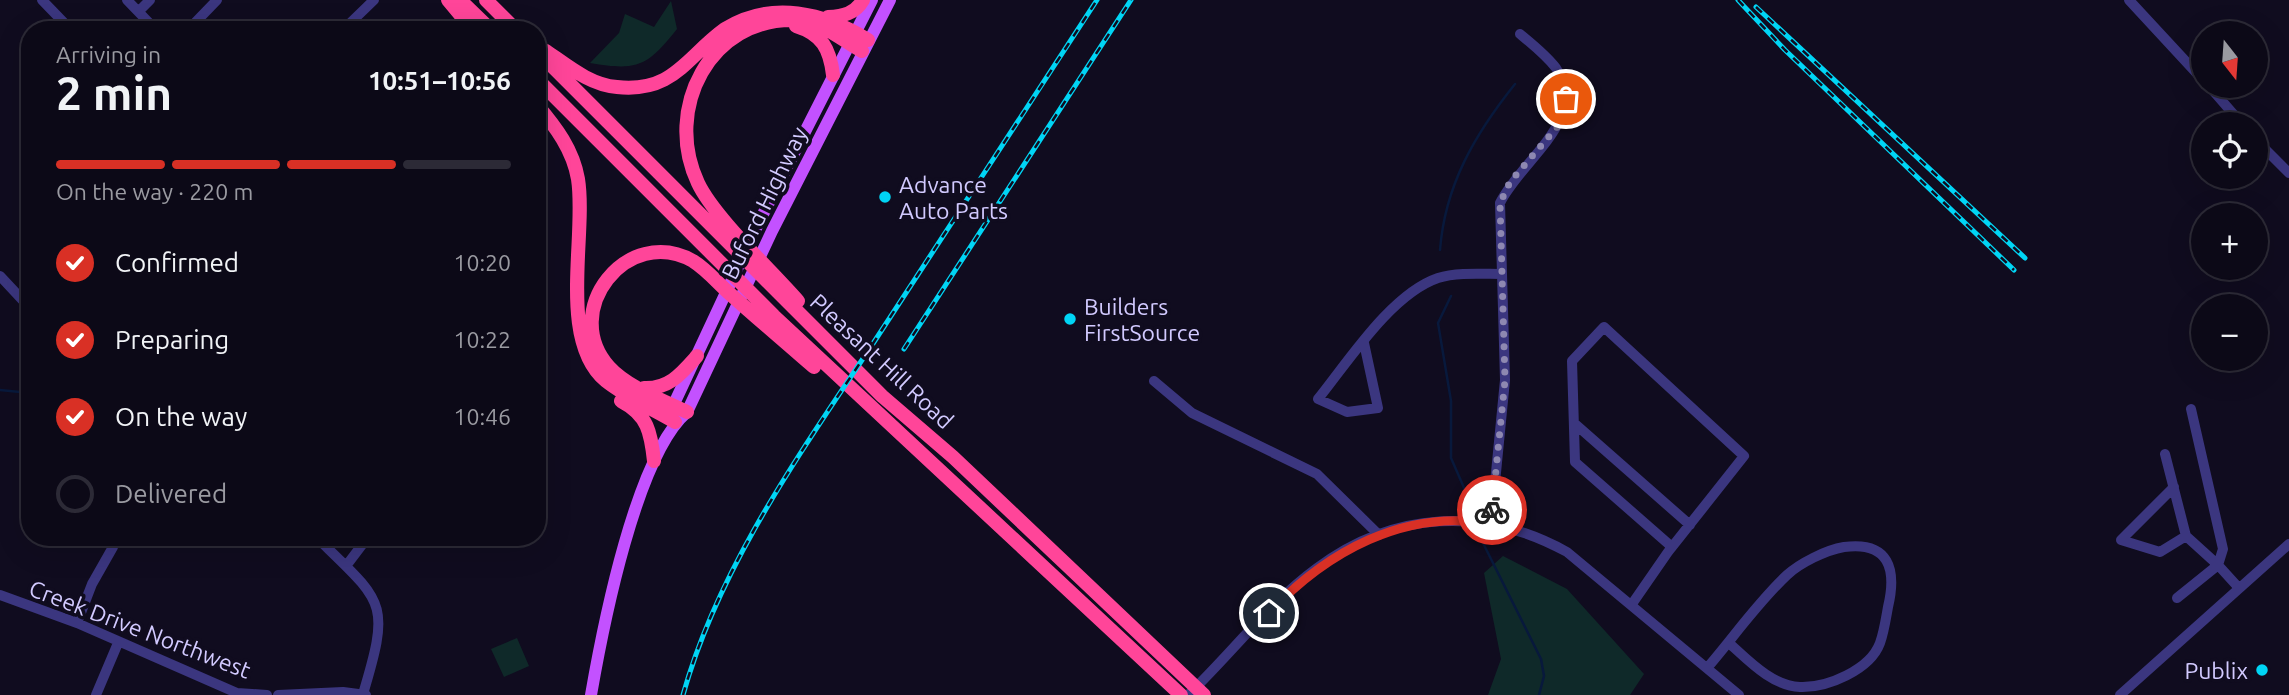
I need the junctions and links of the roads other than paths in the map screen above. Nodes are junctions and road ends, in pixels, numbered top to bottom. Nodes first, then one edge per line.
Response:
1 (42, 0) edge
2 (127, 0) edge
3 (150, 0) edge
4 (217, 0) edge
5 (373, 0) edge
6 (448, 0) edge
7 (460, 0) edge
8 (486, 0) edge
9 (863, 0) edge
10 (872, 0) edge
11 (890, 0) edge
12 (2129, 0) edge
13 (139, 11) junction
14 (828, 17) junction
15 (62, 21) edge
16 (148, 21) edge
17 (197, 21) edge
18 (352, 21) edge
19 (466, 21) edge
20 (482, 21) edge
21 (507, 21) edge
22 (1520, 34) dead end
23 (852, 38) junction
24 (865, 46) junction
25 (546, 50) edge
26 (546, 60) edge
27 (2191, 67) edge
28 (704, 69) junction
29 (833, 75) junction
30 (546, 88) edge
31 (2219, 98) edge
32 (2232, 112) edge
33 (546, 115) edge
34 (2268, 152) edge
35 (2289, 173) edge
36 (580, 218) junction
37 (1502, 274) junction
38 (0, 276) edge
39 (21, 298) edge
40 (1364, 343) junction
41 (697, 356) junction
42 (1154, 381) dead end
43 (639, 387) junction
44 (882, 396) junction
45 (680, 409) junction
46 (2191, 410) dead end
47 (675, 422) junction
48 (1574, 423) junction
49 (902, 439) junction
50 (2165, 454) dead end
51 (654, 461) junction
52 (2174, 487) junction
53 (1491, 524) junction
54 (1690, 525) junction
55 (1379, 535) junction
56 (2186, 536) junction
57 (2289, 544) edge
58 (325, 546) edge
59 (361, 546) edge
60 (113, 547) dead end
61 (1672, 547) junction
62 (2218, 565) junction
63 (346, 566) junction
64 (2238, 587) junction
65 (0, 595) edge
66 (2177, 598) dead end
67 (1632, 604) junction
68 (76, 623) junction
69 (118, 643) junction
70 (1729, 643) junction
71 (1707, 668) junction
72 (1196, 692) edge
73 (96, 695) edge
74 (267, 695) edge
75 (278, 695) edge
76 (364, 695) edge
77 (591, 695) edge
78 (1181, 695) edge
79 (1740, 695) edge
80 (2120, 695) edge

1 - 15 street
2 - 13 street
3 - 13 street
4 - 17 street
5 - 18 street
6 - 19 highway
7 - 20 highway
8 - 21 highway
9 - 14 highway
10 - 23 main road, Buford Highway
11 - 24 main road, Buford Highway
12 - 27 street
13 - 16 street
14 - 23 highway
14 - 25 highway
22 - 37 street
23 - 24 highway
23 - 28 highway
23 - 29 main road, Buford Highway
24 - 45 main road, Buford Highway
26 - 44 highway, Pleasant Hill Road
28 - 29 highway
28 - 44 highway
29 - 41 main road, Buford Highway
30 - 49 highway, Pleasant Hill Road
31 - 32 street
33 - 36 highway
34 - 35 street
36 - 47 highway
36 - 51 highway
37 - 40 street
37 - 53 street
38 - 39 street
40 - 40 street
41 - 43 highway
41 - 45 main road, Buford Highway
42 - 55 street
43 - 45 highway
43 - 49 highway
44 - 72 highway, Pleasant Hill Road
45 - 47 main road, Buford Highway
46 - 62 street
47 - 51 main road, Buford Highway
48 - 54 street
48 - 54 street
48 - 61 street
49 - 78 highway, Pleasant Hill Road
50 - 52 street
51 - 77 main road, Buford Highway
52 - 56 street
52 - 56 street
53 - 55 street
53 - 67 street
54 - 61 street
55 - 72 street
56 - 62 street
57 - 64 street
58 - 63 street
59 - 63 street
60 - 68 street
61 - 67 street
62 - 64 street
62 - 66 street
63 - 76 street
64 - 80 street
65 - 68 street, Creek Drive Northwest
67 - 71 street
68 - 69 street, Creek Drive Northwest
69 - 73 street
69 - 74 street, Creek Drive Northwest
70 - 70 street
70 - 71 street
71 - 79 street
75 - 76 street

